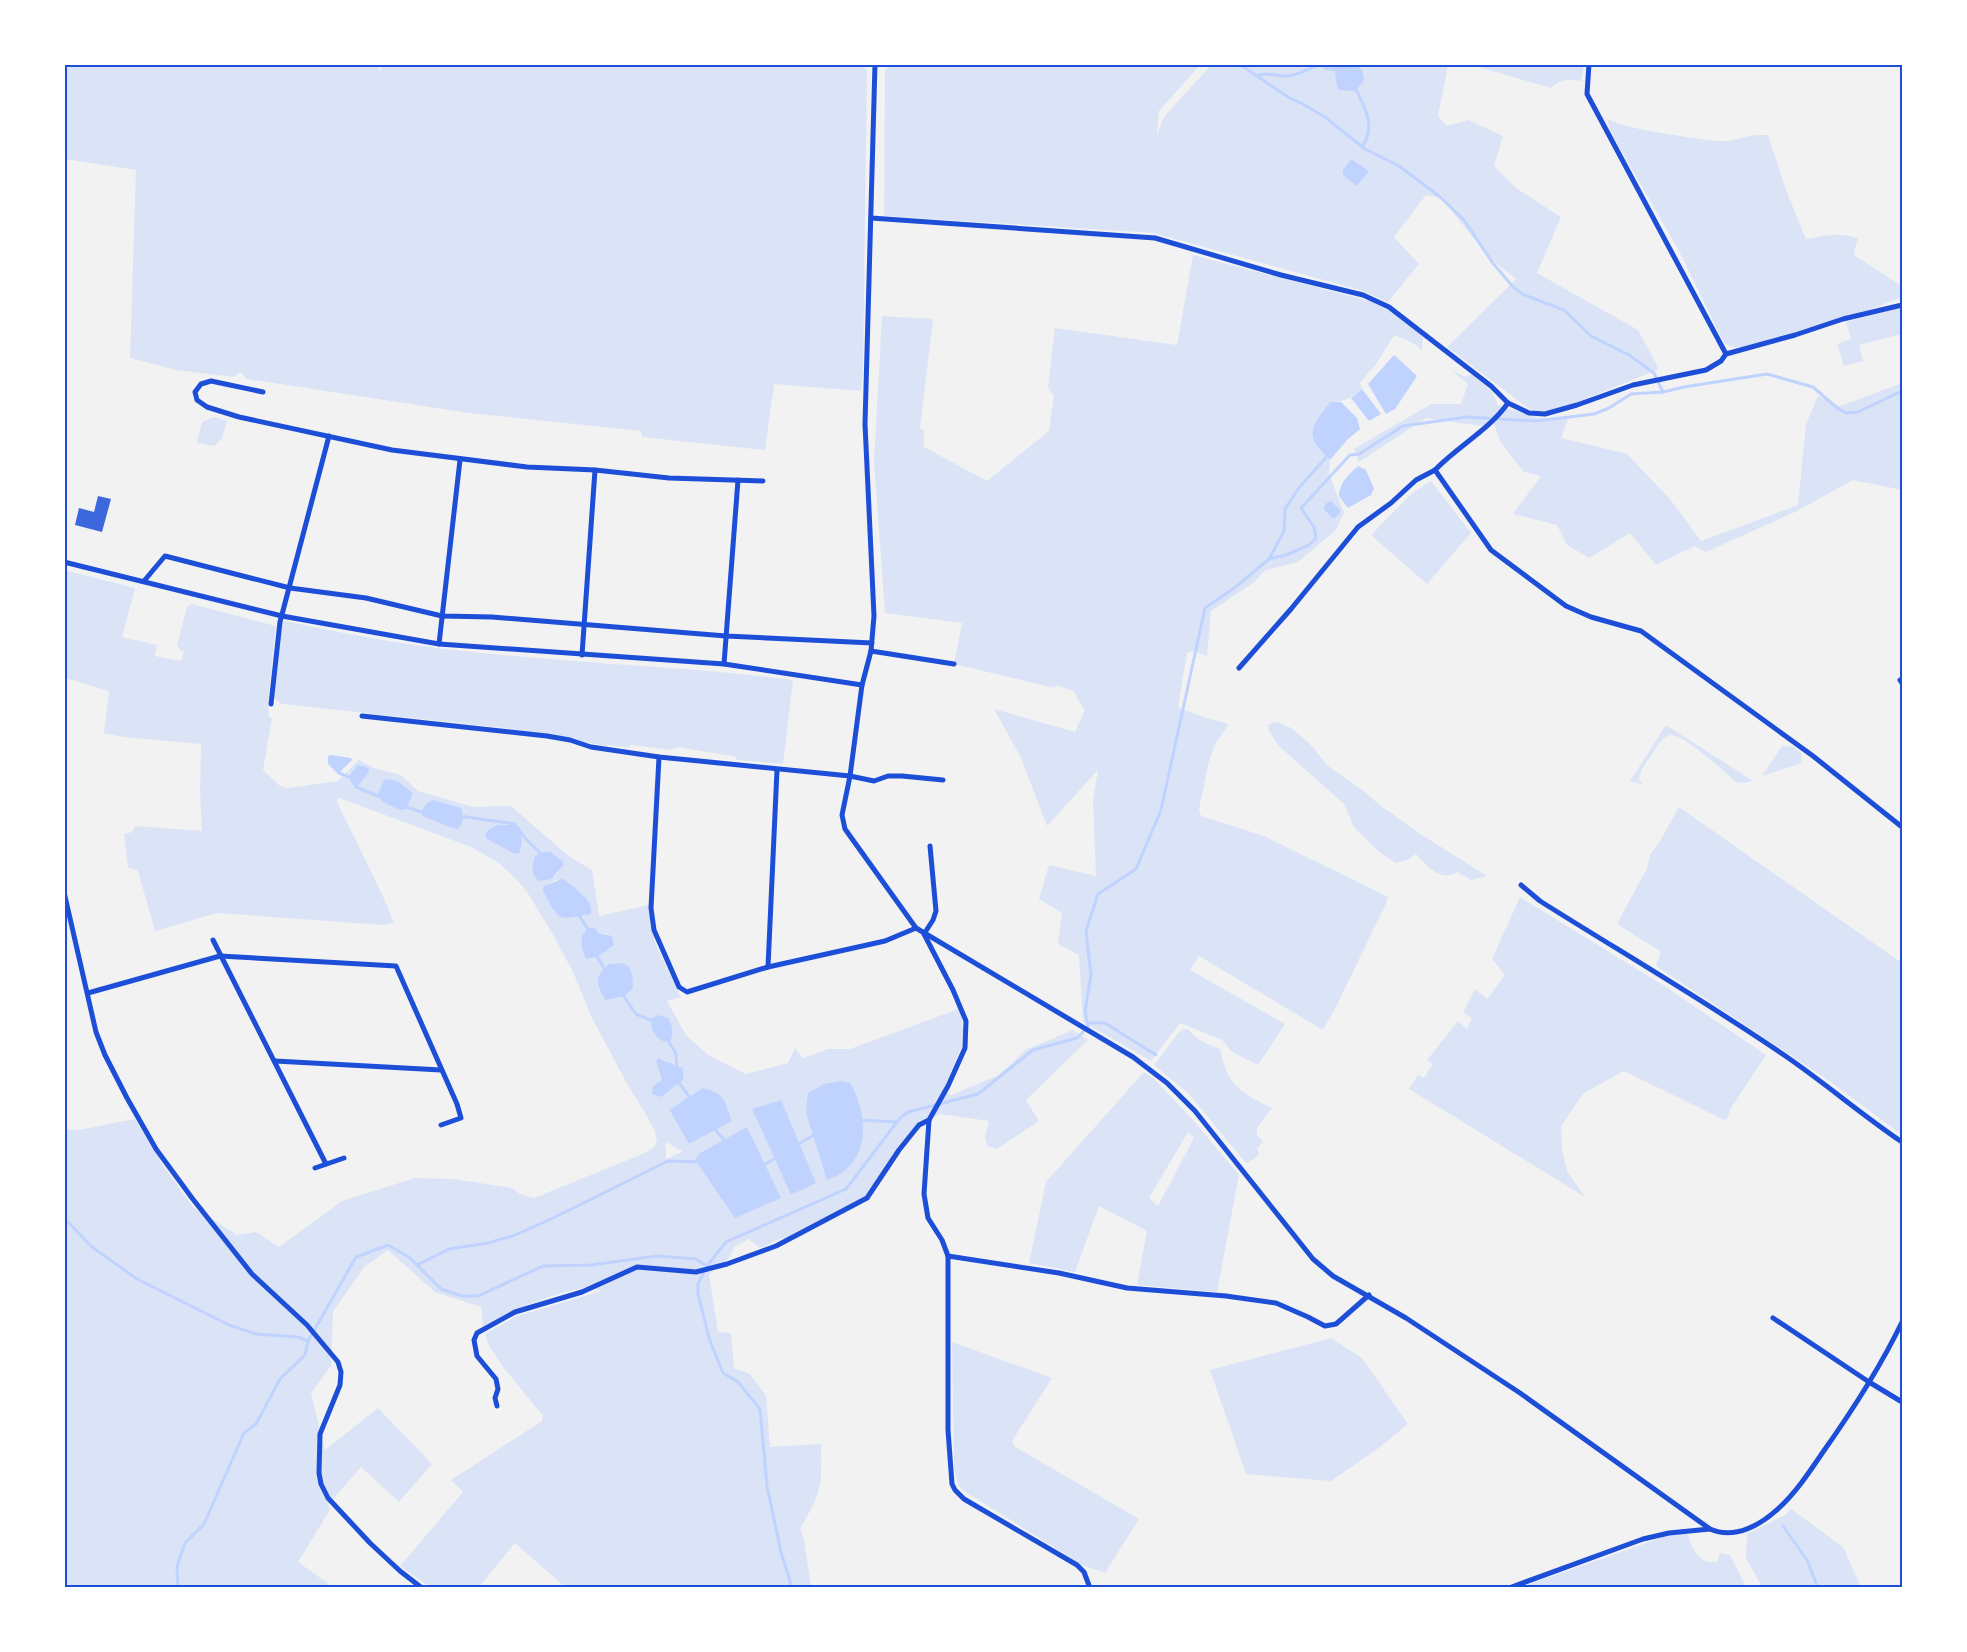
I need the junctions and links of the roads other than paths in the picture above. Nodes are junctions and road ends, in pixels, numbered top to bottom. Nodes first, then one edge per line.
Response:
1 (875, 64) edge
2 (1588, 64) edge
3 (871, 218) junction
4 (1902, 305) edge
5 (1726, 354) junction
6 (263, 392) dead end
7 (1508, 403) junction
8 (329, 436) junction
9 (460, 459) junction
10 (595, 470) junction
11 (1434, 470) junction
12 (738, 480) junction
13 (763, 481) dead end
14 (64, 562) edge
15 (144, 581) junction
16 (290, 588) junction
17 (282, 616) junction
18 (442, 616) junction
19 (584, 625) junction
20 (726, 636) junction
21 (872, 643) junction
22 (439, 644) junction
23 (871, 651) junction
24 (582, 655) junction
25 (724, 664) junction
26 (954, 664) dead end
27 (1239, 668) dead end
28 (862, 685) junction
29 (271, 704) dead end
30 (362, 716) dead end
31 (658, 757) junction
32 (777, 770) junction
33 (850, 776) junction
34 (943, 780) dead end
35 (1902, 827) edge
36 (930, 846) dead end
37 (1521, 885) dead end
38 (64, 892) edge
39 (916, 928) junction
40 (924, 934) junction
41 (213, 940) dead end
42 (220, 956) junction
43 (768, 967) junction
44 (88, 993) junction
45 (275, 1061) junction
46 (441, 1070) junction
47 (929, 1120) junction
48 (441, 1125) dead end
49 (1902, 1142) edge
50 (344, 1158) dead end
51 (326, 1164) junction
52 (315, 1168) dead end
53 (948, 1256) junction
54 (1369, 1295) junction
55 (1773, 1318) dead end
56 (1902, 1322) edge
57 (1869, 1382) junction
58 (1902, 1402) edge
59 (497, 1406) dead end
60 (1710, 1529) junction
61 (422, 1587) edge
62 (1090, 1587) edge
63 (1509, 1587) edge

1 - 3 street
2 - 5 street
3 - 7 street
3 - 21 street
4 - 5 street
5 - 7 street
6 - 8 street
7 - 11 street
8 - 9 street
8 - 16 street
9 - 10 street
9 - 18 street
10 - 12 street
10 - 19 street
11 - 27 street
11 - 35 street
12 - 13 street
12 - 20 street
14 - 15 street
15 - 16 street
15 - 17 street
16 - 17 street
16 - 18 street
17 - 22 street
17 - 29 street
18 - 19 street
18 - 22 street
19 - 20 street
19 - 24 street
20 - 21 street
20 - 25 street
21 - 23 street
22 - 24 street
23 - 26 street
23 - 28 street
24 - 25 street
25 - 28 street
28 - 33 street
30 - 31 street
31 - 32 street
31 - 43 street
32 - 33 street
32 - 43 street
33 - 34 street
33 - 39 street
36 - 40 street
37 - 49 street
38 - 44 street
39 - 40 street
39 - 43 street
40 - 47 street
40 - 54 street
41 - 42 street
42 - 44 street
42 - 45 street
42 - 46 street
44 - 61 street
45 - 46 street
45 - 51 street
46 - 48 street
47 - 53 street
47 - 59 street
50 - 51 street
51 - 52 street
53 - 54 street
53 - 62 street
54 - 60 street
55 - 57 street
56 - 57 street
57 - 58 street
57 - 60 street
60 - 63 street

